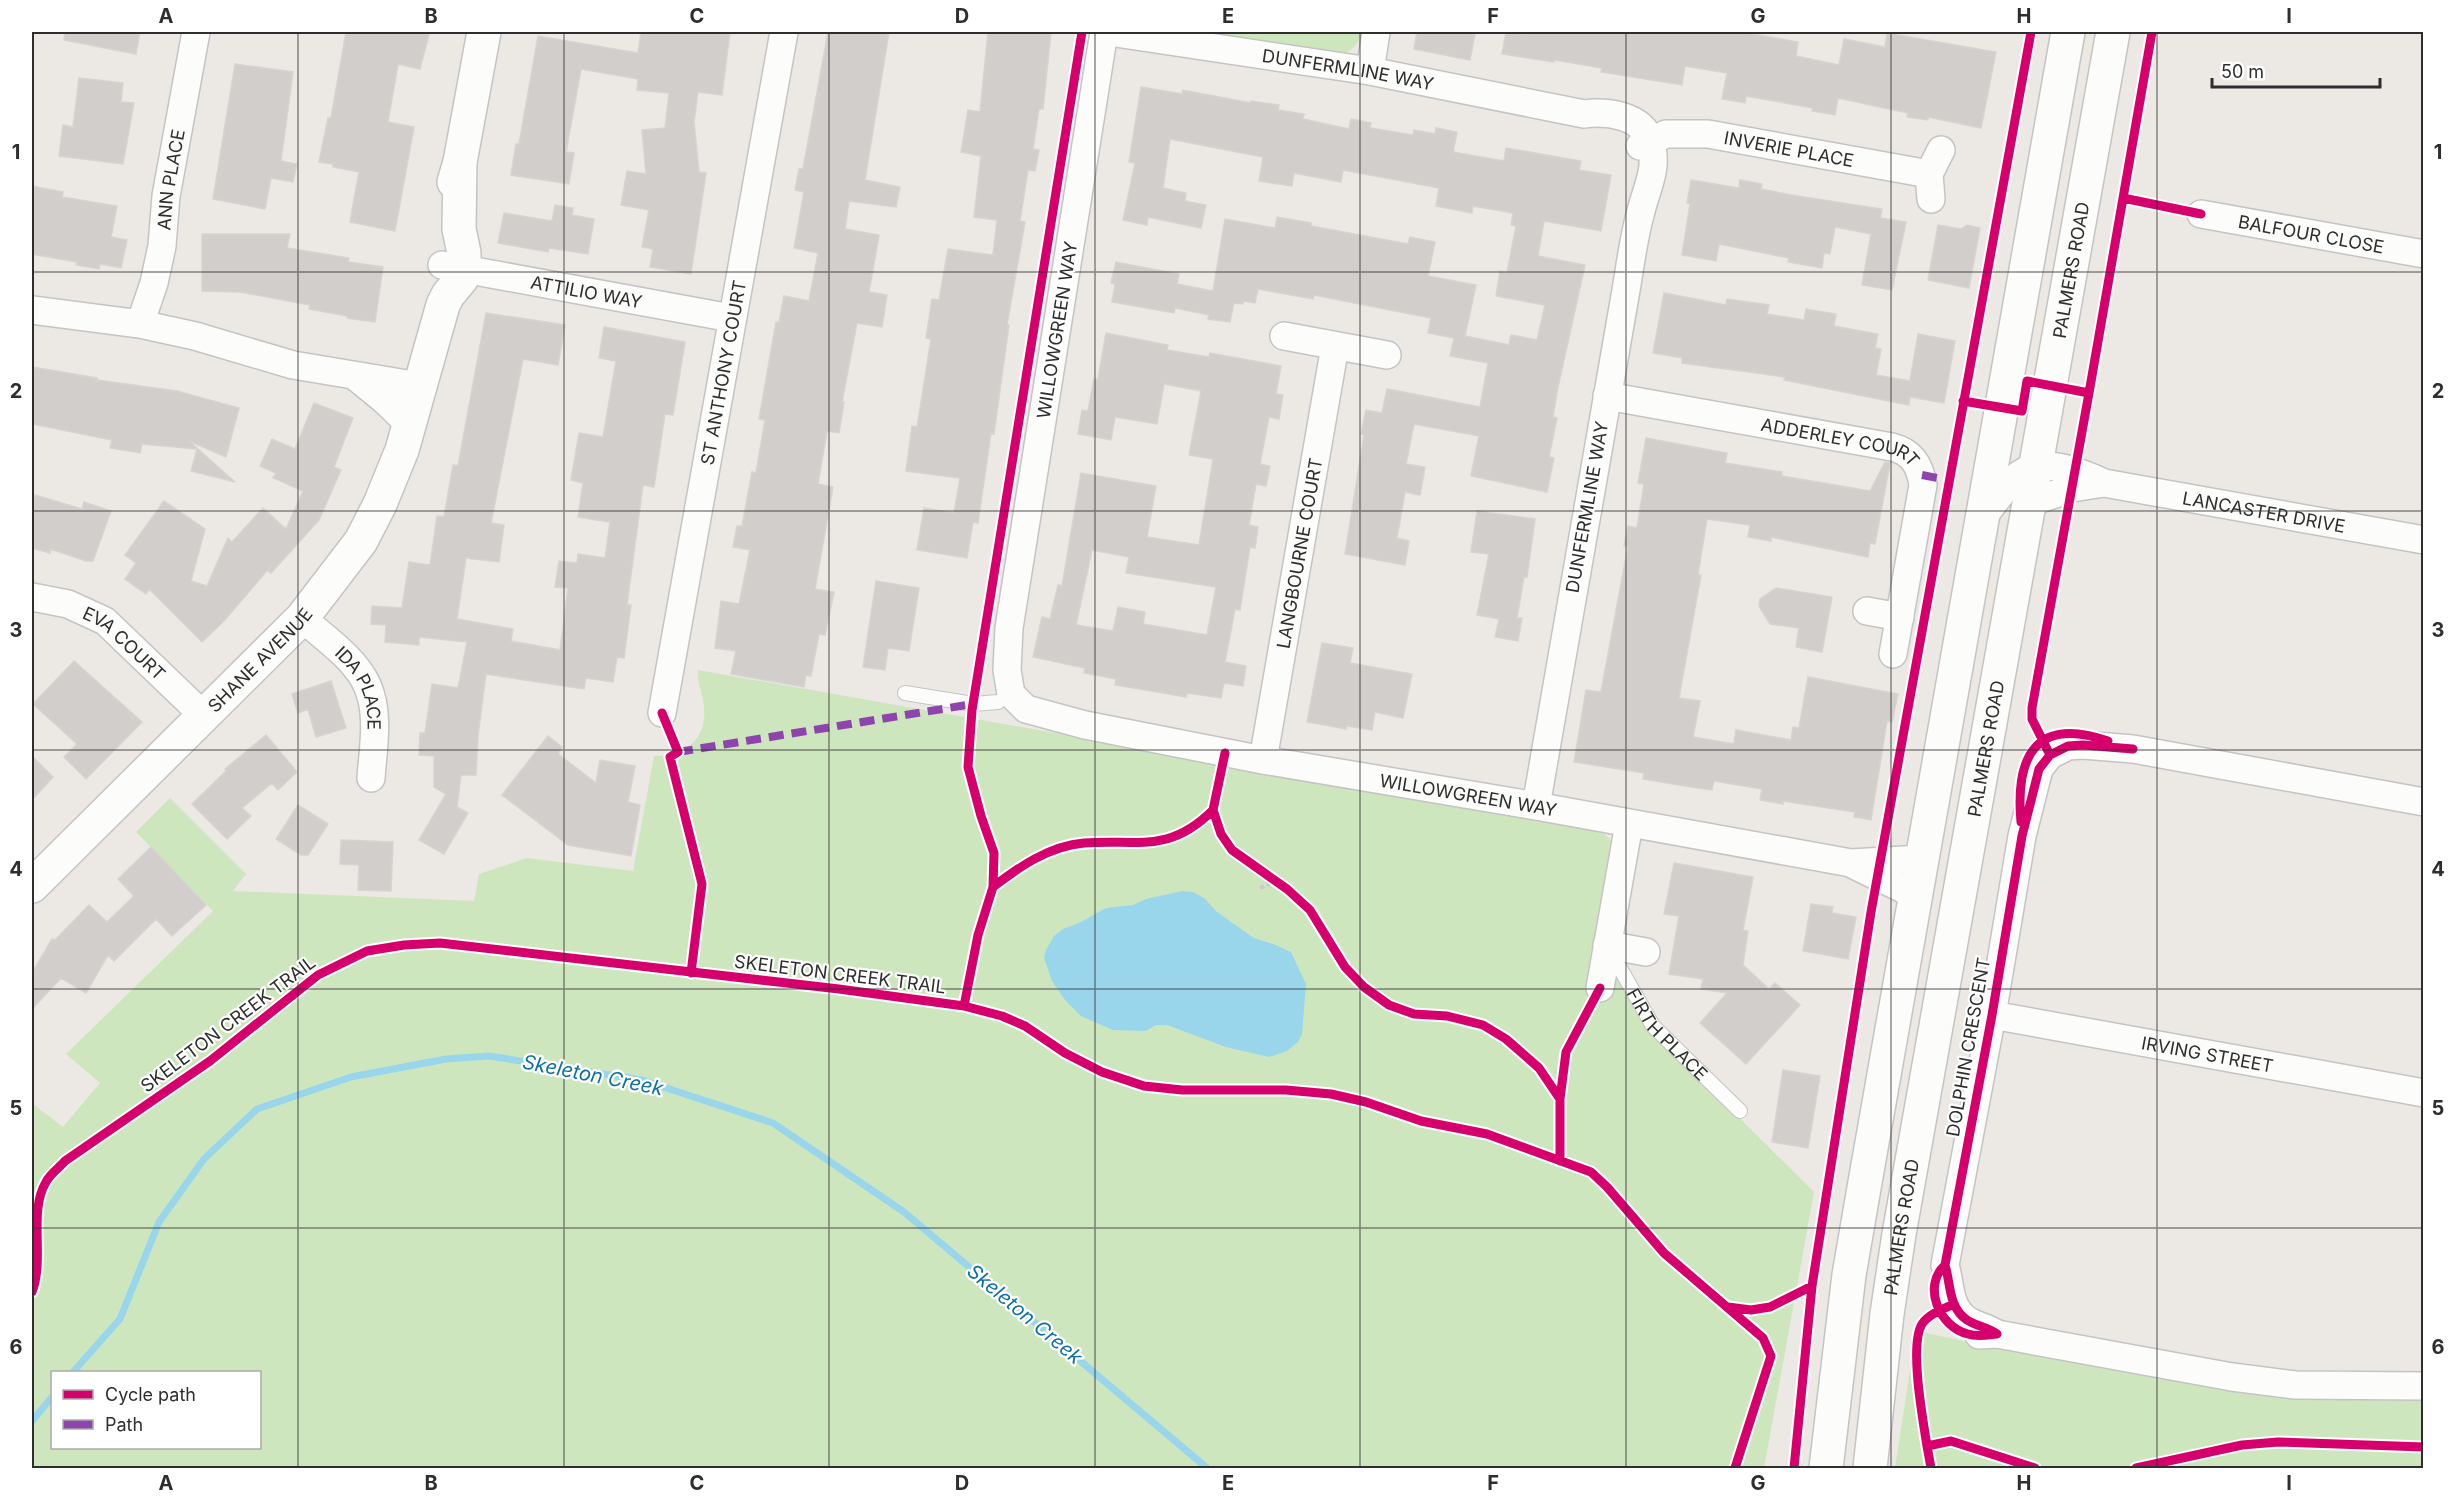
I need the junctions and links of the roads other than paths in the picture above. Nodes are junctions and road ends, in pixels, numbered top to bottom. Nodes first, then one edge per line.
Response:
1 (196, 32) edge
2 (484, 32) edge
3 (784, 32) edge
4 (1104, 32) edge
5 (1109, 32) edge
6 (1376, 32) edge
7 (2068, 32) edge
8 (2113, 32) edge
9 (1370, 71) junction
10 (1645, 143) junction
11 (1934, 174) dead end
12 (2201, 214) dead end
13 (2424, 254) edge
14 (453, 267) junction
15 (32, 310) edge
16 (731, 318) junction
17 (141, 319) junction
18 (1284, 336) dead end
19 (1335, 346) junction
20 (1387, 355) dead end
21 (355, 376) junction
22 (419, 386) junction
23 (1606, 396) junction
24 (410, 425) junction
25 (2035, 469) junction
26 (2104, 483) junction
27 (2029, 503) junction
28 (1982, 518) junction
29 (2424, 540) edge
30 (32, 597) edge
31 (1868, 611) dead end
32 (1900, 617) junction
33 (302, 618) junction
34 (1893, 654) dead end
35 (906, 693) dead end
36 (1004, 698) junction
37 (663, 713) dead end
38 (204, 716) junction
39 (1263, 760) junction
40 (371, 778) dead end
41 (2424, 802) edge
42 (1536, 806) junction
43 (1629, 824) junction
44 (1921, 859) junction
45 (1851, 863) junction
46 (32, 886) edge
47 (1915, 895) junction
48 (1607, 945) junction
49 (1646, 952) dead end
50 (1600, 988) dead end
51 (1992, 1015) junction
52 (2424, 1093) edge
53 (1740, 1111) dead end
54 (2424, 1386) edge
55 (1826, 1468) edge
56 (1870, 1468) edge

1 - 17 street, ANN PLACE
2 - 14 main road, SHANE AVENUE
3 - 16 street, ST ANTHONY COURT
4 - 36 street, WILLOWGREEN WAY
5 - 9 street, DUNFERMLINE WAY
6 - 9 street
7 - 28 main road
8 - 25 main road, PALMERS ROAD
9 - 10 street, DUNFERMLINE WAY
10 - 11 street, INVERIE PLACE
10 - 23 street, DUNFERMLINE WAY
12 - 13 street, BALFOUR CLOSE
14 - 16 street, ATTILIO WAY
14 - 22 main road, SHANE AVENUE
15 - 17 street
16 - 37 street, ST ANTHONY COURT
17 - 21 street
18 - 19 street
19 - 20 street
19 - 39 street, LANGBOURNE COURT
21 - 22 street
21 - 24 street
22 - 24 main road, SHANE AVENUE
23 - 32 street, ADDERLEY COURT
23 - 42 street, DUNFERMLINE WAY
24 - 33 main road, SHANE AVENUE
25 - 26 street, LANCASTER DRIVE
25 - 27 main road, PALMERS ROAD
25 - 28 street, LANCASTER DRIVE
26 - 27 street, LANCASTER DRIVE
26 - 29 street, LANCASTER DRIVE
27 - 56 main road, PALMERS ROAD
28 - 44 main road
30 - 38 street, EVA COURT
31 - 32 street
32 - 34 street, ADDERLEY COURT
33 - 38 main road, SHANE AVENUE
33 - 40 street, IDA PLACE
35 - 36 lane
36 - 39 street, WILLOWGREEN WAY
38 - 46 main road, SHANE AVENUE
39 - 42 street, WILLOWGREEN WAY
41 - 51 street, DOLPHIN CRESCENT
42 - 43 street, WILLOWGREEN WAY
43 - 45 street, WILLOWGREEN WAY
43 - 48 street, FIRTH PLACE
44 - 45 street, WILLOWGREEN WAY
44 - 47 main road
45 - 47 street, WILLOWGREEN WAY
47 - 55 main road
48 - 49 street
48 - 50 street, FIRTH PLACE
48 - 53 lane, FIRTH PLACE
51 - 52 street, IRVING STREET
51 - 54 street, DOLPHIN CRESCENT

